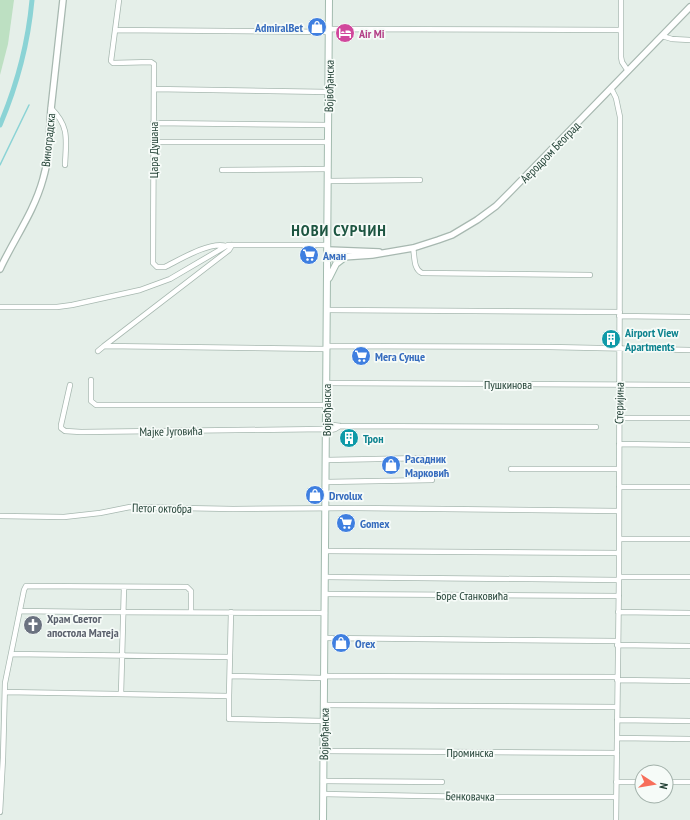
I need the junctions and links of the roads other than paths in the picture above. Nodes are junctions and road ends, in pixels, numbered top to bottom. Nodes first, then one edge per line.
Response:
1 (63, 0) edge
2 (119, 0) edge
3 (329, 0) edge
4 (621, 0) edge
5 (690, 7) edge
6 (115, 30) junction
7 (329, 30) junction
8 (621, 30) junction
9 (662, 36) junction
10 (690, 40) edge
11 (628, 71) junction
12 (611, 88) junction
13 (154, 89) junction
14 (329, 92) junction
15 (51, 108) junction
16 (154, 123) junction
17 (328, 125) junction
18 (153, 142) junction
19 (328, 142) junction
20 (65, 164) dead end
21 (328, 169) junction
22 (222, 170) dead end
23 (420, 180) dead end
24 (328, 181) junction
25 (232, 244) junction
26 (226, 246) junction
27 (328, 248) junction
28 (413, 248) junction
29 (382, 252) junction
30 (345, 257) junction
31 (328, 258) junction
32 (0, 269) edge
33 (590, 275) dead end
34 (328, 281) junction
35 (0, 307) edge
36 (327, 310) junction
37 (619, 314) junction
38 (690, 317) edge
39 (104, 346) junction
40 (327, 347) junction
41 (620, 349) junction
42 (690, 350) edge
43 (98, 351) dead end
44 (91, 380) dead end
45 (326, 383) junction
46 (619, 384) junction
47 (70, 385) dead end
48 (690, 385) edge
49 (326, 405) junction
50 (619, 418) junction
51 (690, 418) edge
52 (596, 427) dead end
53 (326, 428) junction
54 (619, 444) junction
55 (690, 445) edge
56 (425, 458) dead end
57 (326, 460) junction
58 (619, 469) junction
59 (510, 470) dead end
60 (432, 480) dead end
61 (326, 482) junction
62 (619, 487) junction
63 (690, 487) edge
64 (326, 508) junction
65 (619, 511) junction
66 (0, 516) edge
67 (619, 539) junction
68 (690, 539) edge
69 (326, 551) junction
70 (619, 553) junction
71 (690, 577) edge
72 (325, 578) junction
73 (619, 578) junction
74 (124, 587) junction
75 (325, 594) junction
76 (618, 596) junction
77 (20, 611) junction
78 (191, 612) junction
79 (231, 612) junction
80 (618, 612) junction
81 (123, 613) junction
82 (690, 613) edge
83 (325, 614) junction
84 (325, 638) junction
85 (617, 643) junction
86 (690, 646) edge
87 (11, 654) junction
88 (122, 656) junction
89 (230, 657) junction
90 (230, 676) junction
91 (324, 677) junction
92 (617, 678) junction
93 (690, 681) edge
94 (5, 692) junction
95 (120, 694) junction
96 (229, 696) junction
97 (324, 705) junction
98 (617, 707) junction
99 (617, 720) junction
100 (324, 721) junction
101 (690, 721) edge
102 (617, 738) junction
103 (690, 739) edge
104 (323, 751) junction
105 (617, 753) junction
106 (323, 781) junction
107 (442, 782) dead end
108 (616, 782) junction
109 (634, 782) edge
110 (674, 782) edge
111 (690, 782) edge
112 (323, 794) junction
113 (616, 797) junction
114 (0, 812) edge
115 (323, 820) edge
116 (616, 820) edge

1 - 15 street, Виноградска
2 - 6 street, Цара Душана
3 - 7 main road, Војвођанска
4 - 8 street
5 - 9 street, Аеродром Београд
6 - 7 street
6 - 13 street, Цара Душана
7 - 8 street
7 - 14 main road, Војвођанска
8 - 11 street
9 - 10 street
9 - 11 street, Аеродром Београд
11 - 12 street, Аеродром Београд
12 - 28 street, Аеродром Београд
12 - 37 street, Стеријина
13 - 14 street
13 - 16 street, Цара Душана
14 - 17 main road, Војвођанска
15 - 20 street
15 - 32 street, Виноградска
16 - 17 street
16 - 18 street, Цара Душана
17 - 19 main road, Војвођанска
18 - 19 street
18 - 26 street, Цара Душана
19 - 21 main road, Војвођанска
21 - 22 street
21 - 24 main road, Војвођанска
23 - 24 street
24 - 27 main road, Војвођанска
25 - 26 street
25 - 27 street
25 - 39 street
26 - 35 street
27 - 29 street, Аеродром Београд
27 - 31 main road, Војвођанска
28 - 29 street, Аеродром Београд
28 - 33 street
29 - 30 street, Аеродром Београд
30 - 31 street, Аеродром Београд
30 - 34 main road
31 - 34 main road, Војвођанска
34 - 36 main road, Војвођанска
36 - 37 street
36 - 40 main road, Војвођанска
37 - 38 street
37 - 41 street, Стеријина
39 - 40 street
39 - 43 street
40 - 41 street
40 - 45 main road, Војвођанска
41 - 42 street
41 - 46 street, Стеријина
44 - 49 street
45 - 46 street, Пушкинова
45 - 49 main road, Војвођанска
46 - 48 street, Пушкинова
46 - 50 street, Стеријина
47 - 53 street, Мајке Југовића
49 - 53 main road, Војвођанска
50 - 51 street
50 - 54 street, Стеријина
52 - 53 street
53 - 57 main road, Војвођанска
54 - 55 street
54 - 58 street, Стеријина
56 - 57 street
57 - 61 main road, Војвођанска
58 - 59 street
58 - 62 street, Стеријина
60 - 61 street
61 - 64 main road, Војвођанска
62 - 63 street
62 - 65 street, Стеријина
64 - 65 street, Петог октобра
64 - 66 street, Петог октобра
64 - 69 main road, Војвођанска
65 - 67 street, Стеријина
67 - 68 street
67 - 70 street, Стеријина
69 - 70 street
69 - 72 main road, Војвођанска
70 - 73 street, Стеријина
71 - 73 street
72 - 73 street
72 - 75 main road, Војвођанска
73 - 76 street, Стеријина
74 - 77 street
74 - 78 street
74 - 81 street
75 - 76 street, Боре Станковића
75 - 83 main road, Војвођанска
76 - 80 street, Стеријина
77 - 81 street
77 - 87 street
78 - 79 street
78 - 81 street
79 - 83 street
79 - 89 street
80 - 82 street
80 - 85 street, Стеријина
81 - 88 street
83 - 84 main road, Војвођанска
84 - 85 street
84 - 91 main road, Војвођанска
85 - 86 street
85 - 92 street, Стеријина
87 - 88 street
87 - 94 street
88 - 89 street
88 - 95 street
89 - 90 street
90 - 91 street
90 - 96 street
91 - 92 street
91 - 97 main road, Војвођанска
92 - 93 street
92 - 98 street, Стеријина
94 - 95 street
94 - 114 street
95 - 96 street
96 - 100 street
97 - 98 street
97 - 100 main road, Војвођанска
98 - 99 street, Стеријина
99 - 101 street
99 - 102 street, Стеријина
100 - 104 main road, Војвођанска
102 - 103 street
102 - 105 street, Стеријина
104 - 105 street, Проминска
104 - 106 main road, Војвођанска
105 - 108 street, Стеријина
106 - 107 street
106 - 112 main road, Војвођанска
108 - 109 street
108 - 113 street, Стеријина
110 - 111 street
112 - 113 street, Бенковачка
112 - 115 main road, Војвођанска
113 - 116 street, Стеријина

